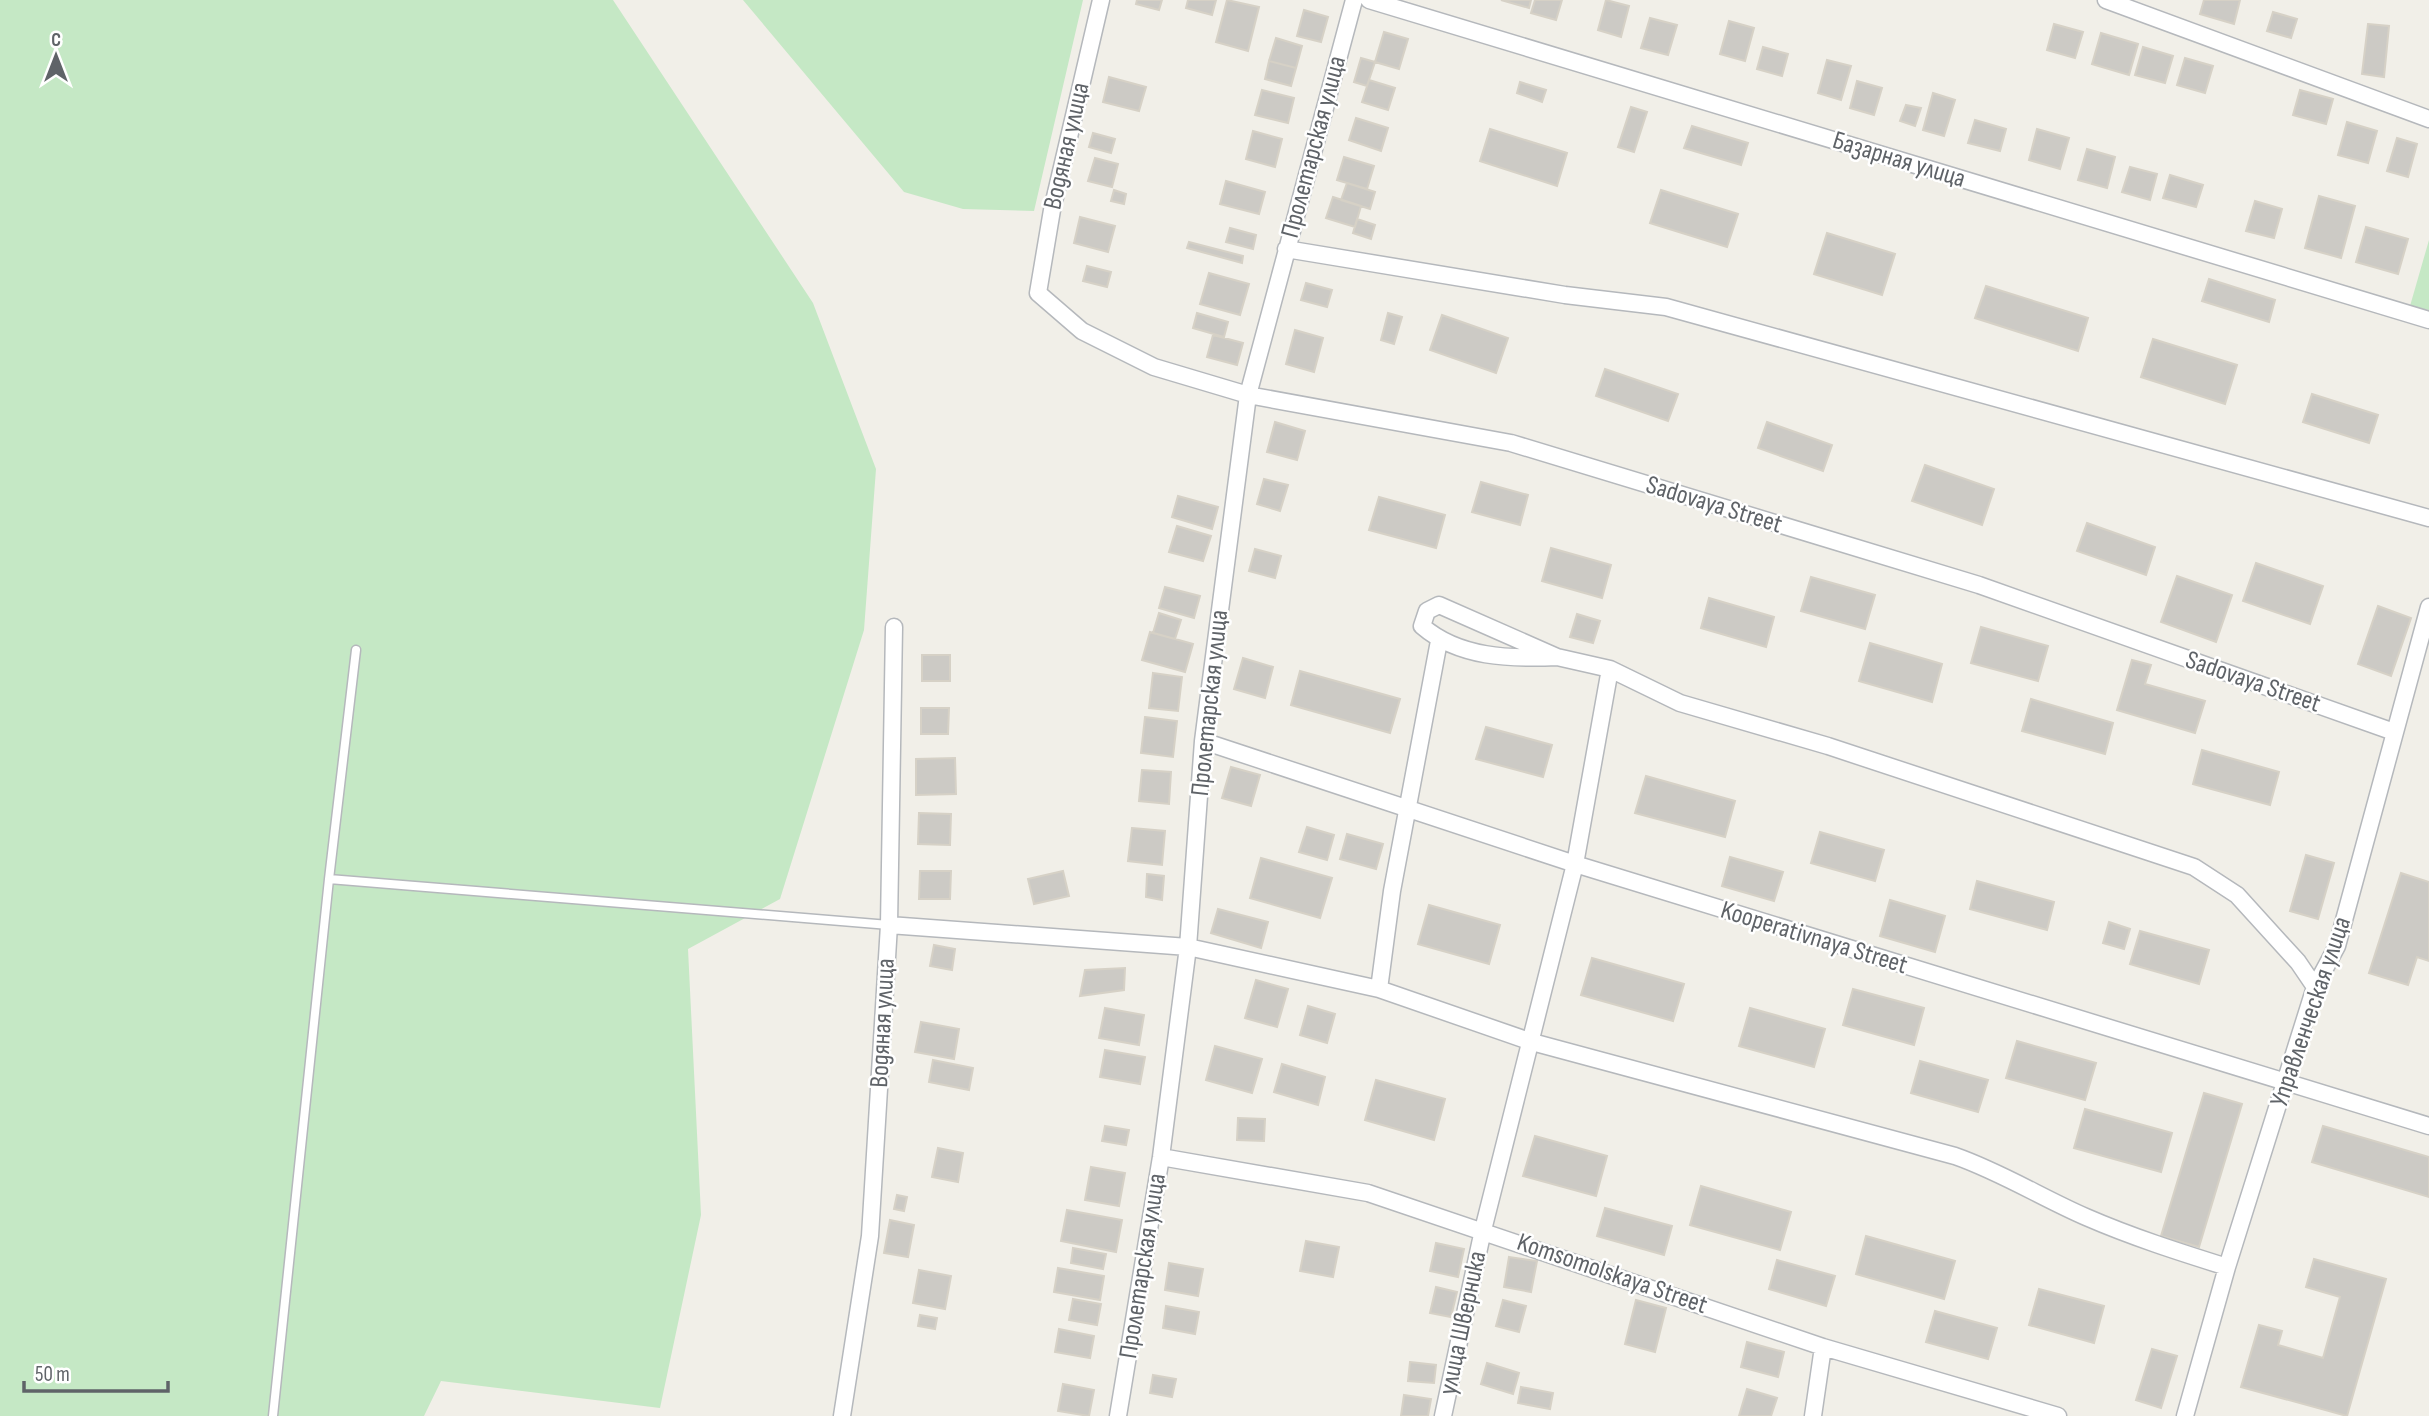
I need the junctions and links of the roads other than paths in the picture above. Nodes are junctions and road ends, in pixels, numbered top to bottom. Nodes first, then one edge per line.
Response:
1 (1101, 0) edge
2 (1354, 0) edge
3 (1369, 0) edge
4 (2106, 0) edge
5 (2429, 118) edge
6 (1286, 249) junction
7 (1038, 293) joint
8 (2429, 320) edge
9 (1248, 395) junction
10 (2429, 518) edge
11 (2429, 607) edge
12 (894, 627) dead end
13 (1439, 641) junction
14 (356, 650) dead end
15 (1557, 657) junction
16 (1610, 669) junction
17 (2394, 732) junction
18 (1203, 741) junction
19 (1409, 811) junction
20 (1575, 864) junction
21 (329, 879) junction
22 (889, 925) junction
23 (1188, 947) junction
24 (2315, 987) junction
25 (1379, 989) junction
26 (1532, 1042) junction
27 (2285, 1083) junction
28 (2429, 1126) edge
29 (1161, 1157) junction
30 (1483, 1230) junction
31 (2227, 1267) junction
32 (1823, 1347) junction
33 (273, 1416) edge
34 (842, 1416) edge
35 (1118, 1416) edge
36 (1443, 1416) edge
37 (1813, 1416) edge
38 (2058, 1416) edge
39 (2185, 1416) edge

1 - 7 street, Водяная улица
2 - 6 street, Пролетарская улица
3 - 8 street, Базарная улица
4 - 5 street
6 - 9 street, Пролетарская улица
6 - 10 street
7 - 9 street, Sadovaya Street
9 - 17 street, Sadovaya Street
9 - 18 street, Пролетарская улица
11 - 17 street, Управленческая улица
12 - 22 street, Водяная улица
13 - 15 street
13 - 15 street
13 - 19 street
14 - 21 lane
15 - 16 street
16 - 20 street, улица Шверника
16 - 24 street
17 - 24 street, Управленческая улица
18 - 19 street, Kooperativnaya Street
18 - 23 street, Пролетарская улица
19 - 20 street, Kooperativnaya Street
19 - 25 street
20 - 26 street, улица Шверника
20 - 27 street, Kooperativnaya Street
21 - 22 lane
21 - 33 lane
22 - 23 street
22 - 34 street, Водяная улица
23 - 25 street
23 - 29 street, Пролетарская улица
24 - 27 street, Управленческая улица
25 - 26 street
26 - 30 street, улица Шверника
26 - 31 street
27 - 28 street, Kooperativnaya Street
27 - 31 street, Управленческая улица
29 - 30 street, Komsomolskaya Street
29 - 35 street, Пролетарская улица
30 - 32 street, Komsomolskaya Street
30 - 36 street, улица Шверника
31 - 39 street, Управленческая улица
32 - 37 street
32 - 38 street, Komsomolskaya Street

